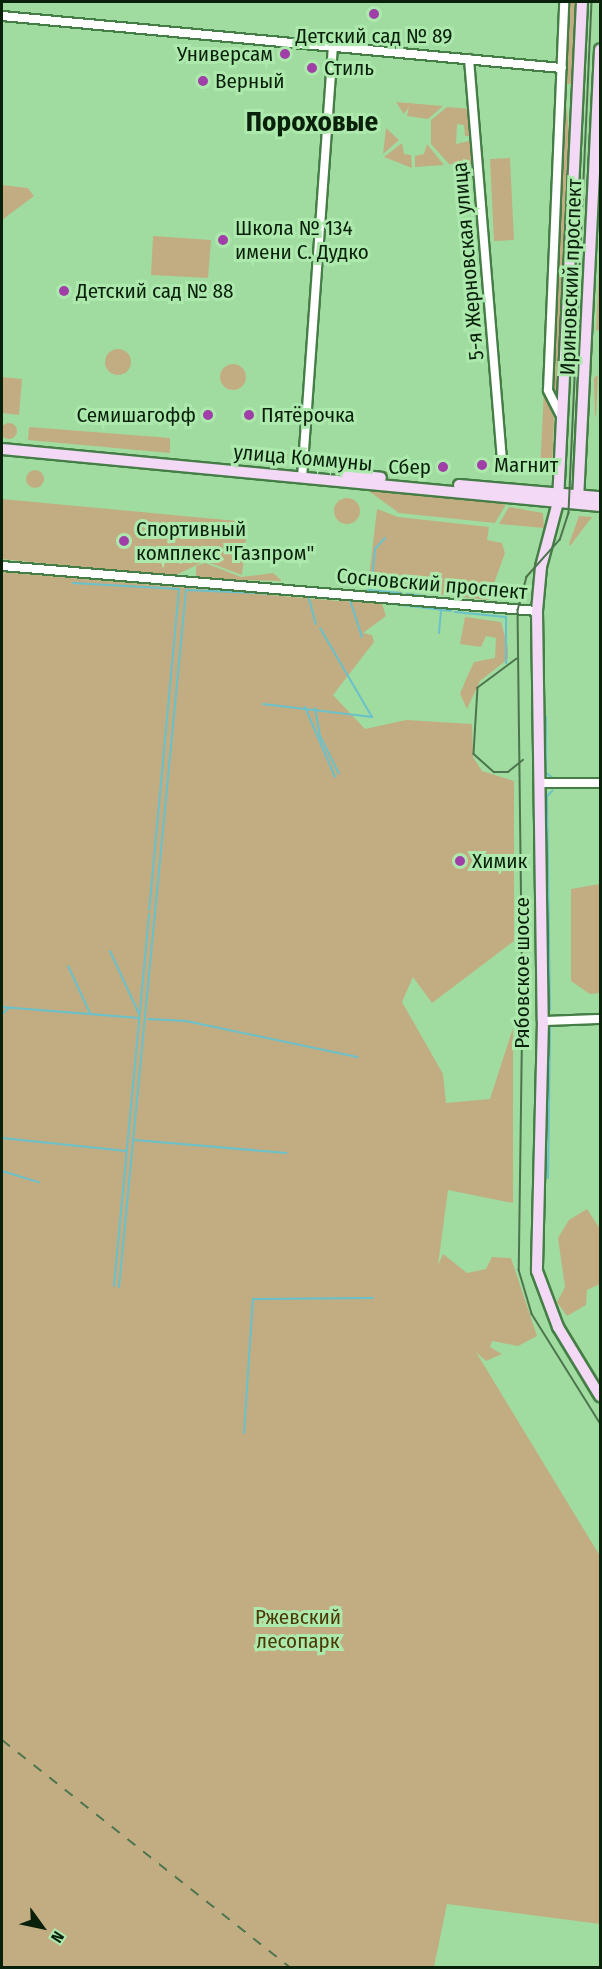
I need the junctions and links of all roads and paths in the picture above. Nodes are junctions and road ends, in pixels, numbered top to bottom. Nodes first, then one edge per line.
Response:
1 (564, 2) edge
2 (582, 2) edge
3 (2, 16) edge
4 (333, 46) junction
5 (600, 50) edge
6 (469, 59) junction
7 (600, 63) edge
8 (561, 68) junction
9 (599, 89) edge
10 (562, 418) junction
11 (2, 442) edge
12 (2, 449) edge
13 (501, 461) dead end
14 (302, 474) junction
15 (600, 497) edge
16 (558, 498) junction
17 (579, 500) junction
18 (600, 506) edge
19 (2, 566) edge
20 (537, 611) junction
21 (539, 783) junction
22 (600, 783) edge
23 (600, 1019) edge
24 (543, 1021) junction
25 (600, 1395) edge

1 - 8 street, Ириновский проспект
2 - 10 main road, Ириновский проспект
3 - 4 street
4 - 6 street
4 - 14 street
5 - 7 main road, Ириновский проспект
6 - 8 street
6 - 13 street, 5-я Жерновская улица
7 - 9 main road, Ириновский проспект
8 - 10 street, Ириновский проспект
9 - 17 main road, Ириновский проспект
10 - 16 main road, Ириновский проспект
11 - 14 main road, улица Коммуны
12 - 14 main road, улица Коммуны
14 - 16 main road, улица Коммуны
15 - 17 main road, улица Коммуны
16 - 17 main road, улица Коммуны
16 - 20 main road, Рябовское шоссе
17 - 18 main road, улица Коммуны
19 - 20 street, Сосновский проспект
20 - 21 main road, Рябовское шоссе
21 - 22 street
21 - 24 main road, Рябовское шоссе
23 - 24 street
24 - 25 main road, Рябовское шоссе

